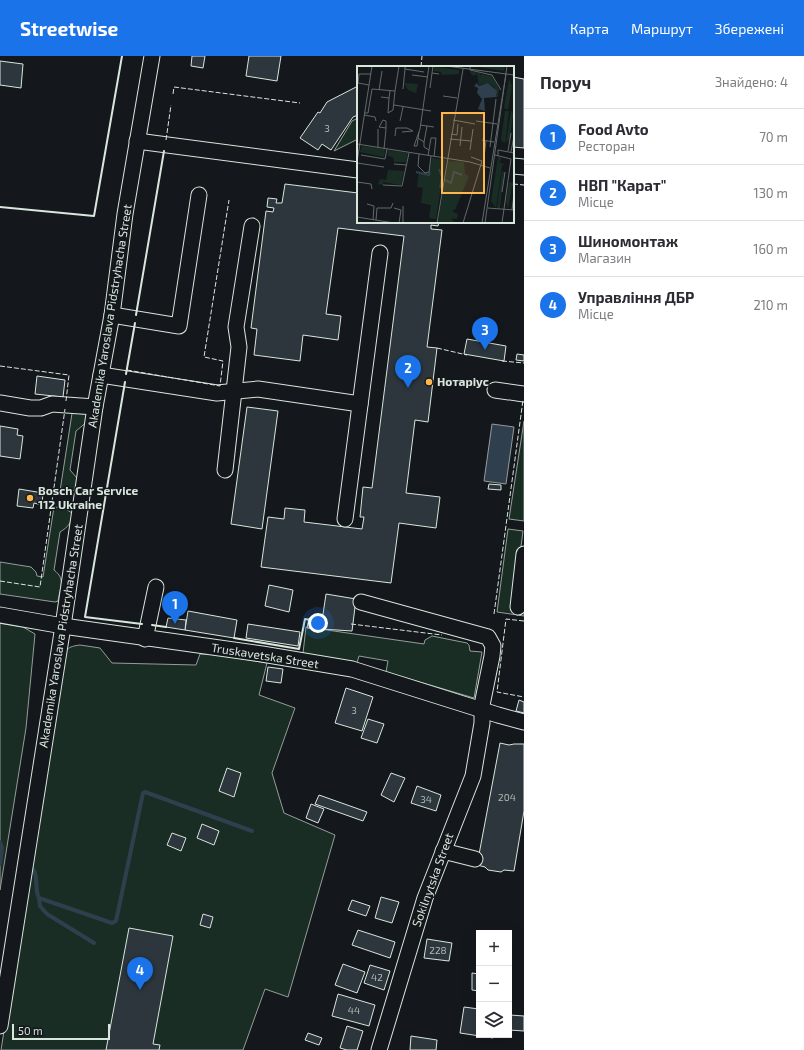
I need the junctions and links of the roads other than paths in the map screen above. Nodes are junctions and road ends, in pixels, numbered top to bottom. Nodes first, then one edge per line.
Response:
1 (152, 56) edge
2 (137, 141) junction
3 (514, 166) edge
4 (524, 167) edge
5 (357, 170) edge
6 (199, 195) dead end
7 (252, 226) dead end
8 (380, 253) dead end
9 (112, 315) junction
10 (101, 374) junction
11 (496, 390) dead end
12 (234, 391) junction
13 (524, 394) edge
14 (0, 403) edge
15 (360, 404) junction
16 (95, 408) junction
17 (225, 470) dead end
18 (345, 519) dead end
19 (524, 554) edge
20 (156, 587) dead end
21 (361, 602) dead end
22 (518, 607) dead end
23 (0, 615) edge
24 (63, 626) junction
25 (144, 638) junction
26 (483, 710) junction
27 (524, 722) edge
28 (443, 852) junction
29 (475, 859) dead end
30 (0, 1026) edge
31 (379, 1050) edge

1 - 2 street, Akademika Yaroslava Pidstryhacha Street
2 - 5 street
2 - 9 street, Akademika Yaroslava Pidstryhacha Street
3 - 4 street
6 - 9 street
7 - 12 street
8 - 15 street
9 - 10 street, Akademika Yaroslava Pidstryhacha Street
10 - 12 street
10 - 16 street, Akademika Yaroslava Pidstryhacha Street
11 - 13 street
12 - 15 street
12 - 17 street
14 - 16 street
15 - 18 street
16 - 24 street, Akademika Yaroslava Pidstryhacha Street
19 - 22 street
20 - 25 street
21 - 26 street, Sokilnytska Street
23 - 24 street, Truskavetska Street
24 - 25 street, Truskavetska Street
24 - 30 street, Akademika Yaroslava Pidstryhacha Street
25 - 26 street, Truskavetska Street
26 - 27 street, Truskavetska Street
26 - 28 street, Sokilnytska Street
28 - 29 street
28 - 31 street, Sokilnytska Street

